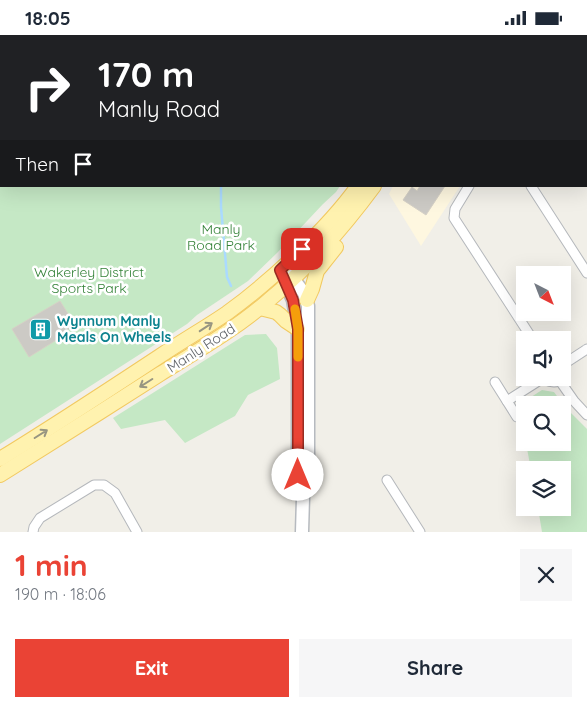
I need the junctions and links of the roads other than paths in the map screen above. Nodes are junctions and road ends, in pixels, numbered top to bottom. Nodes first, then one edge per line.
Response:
1 (357, 187) edge
2 (373, 187) edge
3 (374, 187) edge
4 (468, 187) edge
5 (532, 187) edge
6 (282, 268) junction
7 (587, 273) edge
8 (290, 282) junction
9 (307, 299) junction
10 (260, 308) junction
11 (298, 329) junction
12 (527, 331) edge
13 (587, 349) edge
14 (571, 358) edge
15 (495, 382) dead end
16 (530, 386) edge
17 (564, 386) edge
18 (507, 401) junction
19 (516, 415) edge
20 (587, 415) edge
21 (0, 459) edge
22 (0, 475) edge
23 (387, 480) dead end
24 (303, 498) junction
25 (33, 532) edge
26 (137, 532) edge
27 (302, 532) edge
28 (420, 532) edge

1 - 6 main road, Manly Road
2 - 8 main road, Manly Road
3 - 9 main road
4 - 12 street
5 - 7 street
6 - 8 main road
21 -> 6 main road, Manly Road
8 - 9 main road
8 - 10 main road, Manly Road
8 - 11 main road
9 - 24 main road
10 - 11 main road
10 -> 22 main road, Manly Road
11 - 24 main road
13 - 14 street
15 - 18 street
16 - 18 street
17 - 20 street
18 - 19 street
23 - 28 street
24 - 27 main road
25 - 26 street

